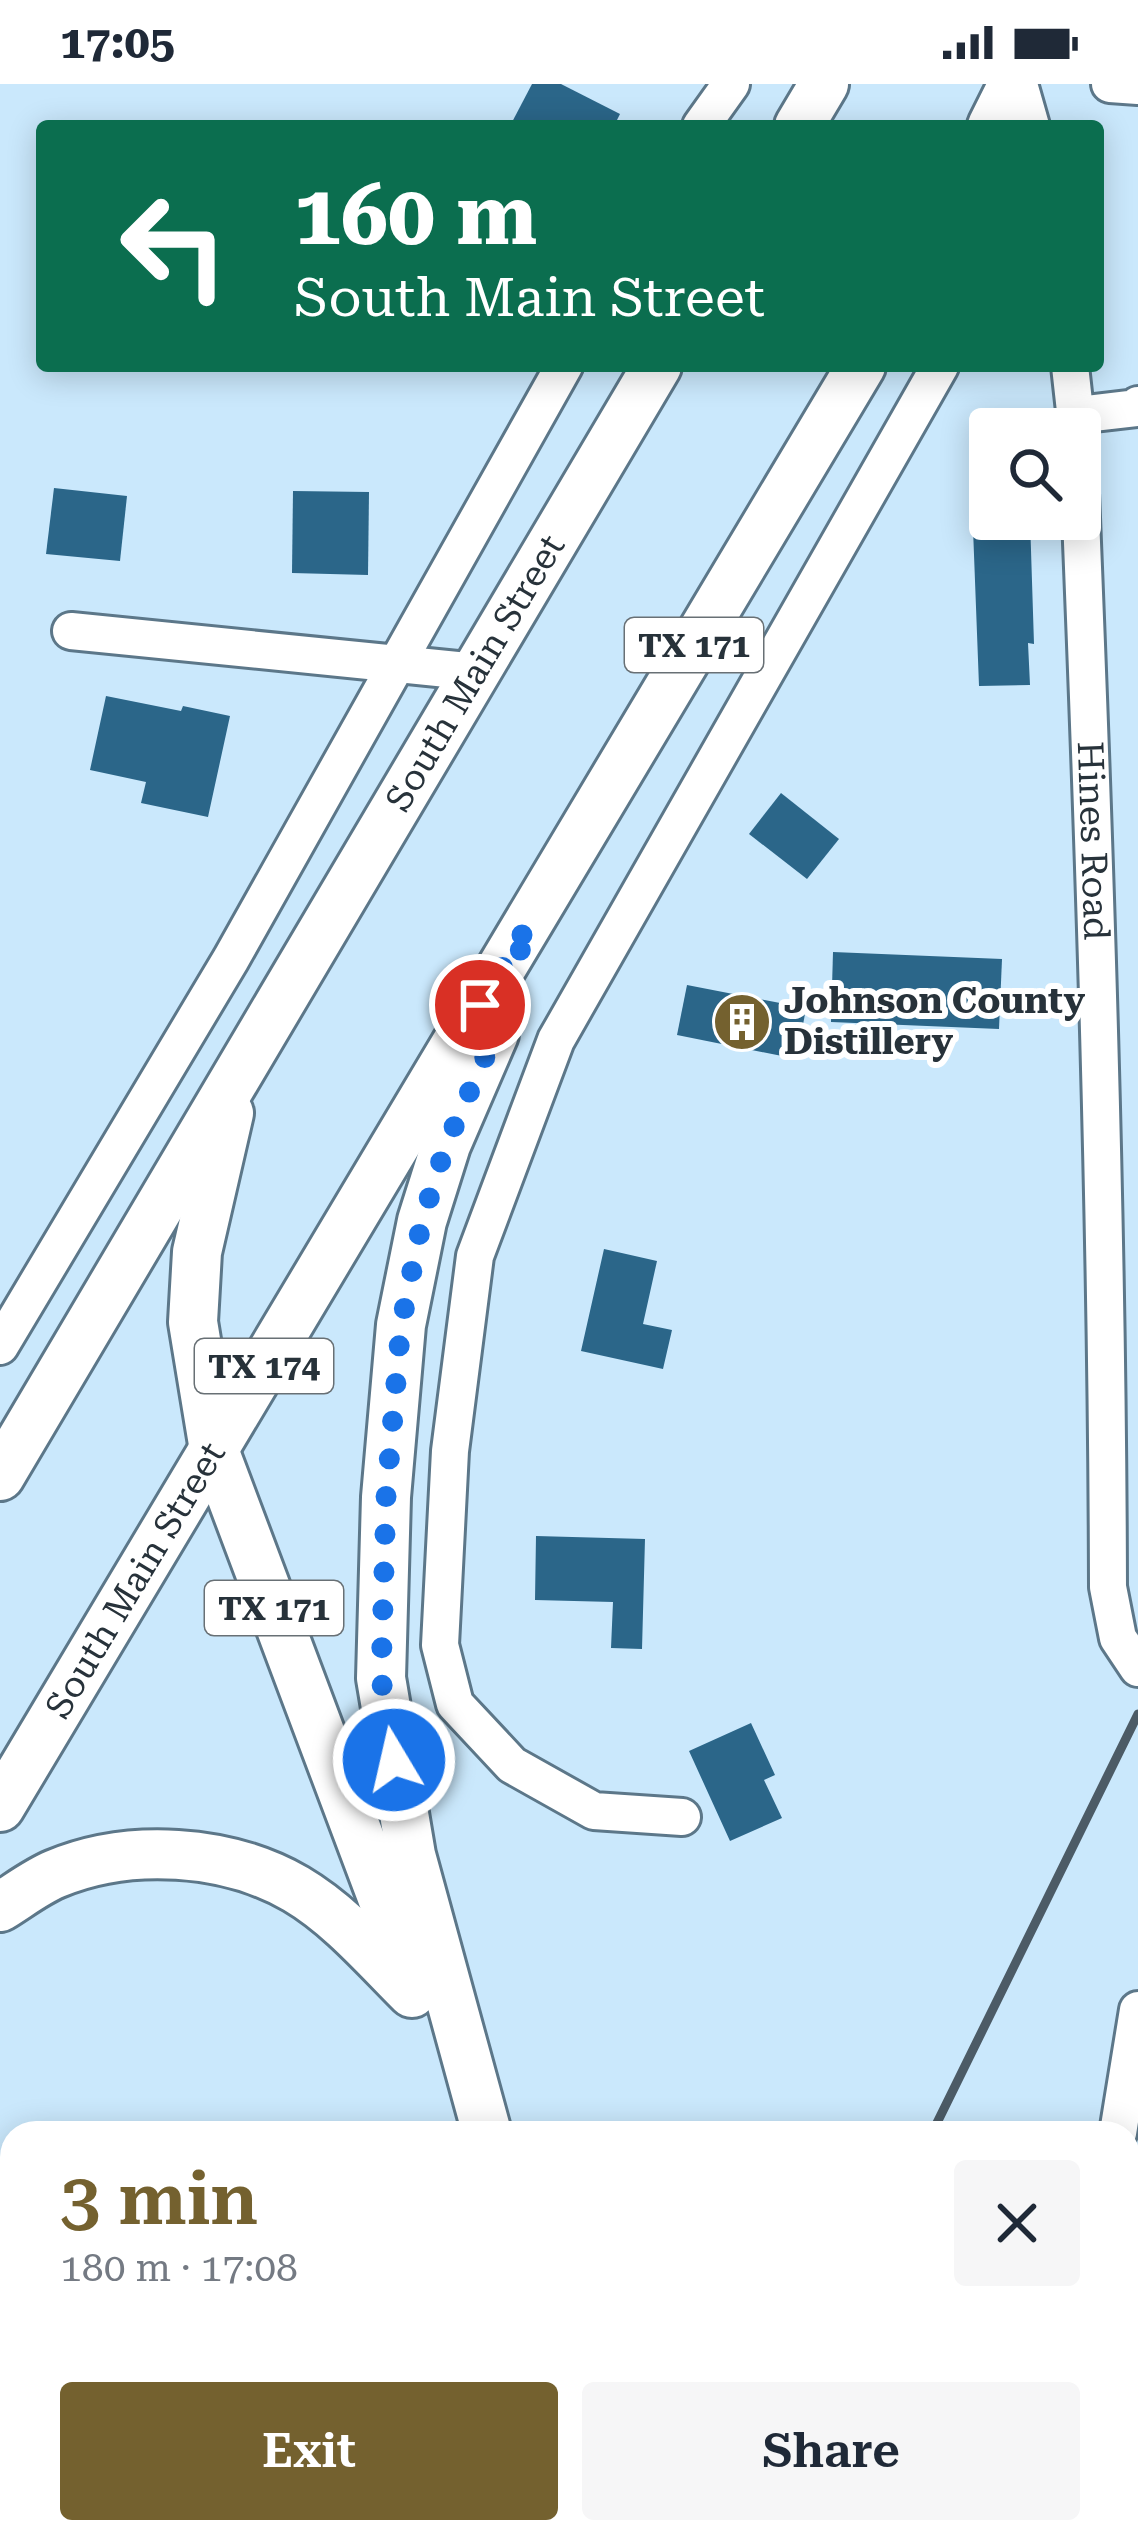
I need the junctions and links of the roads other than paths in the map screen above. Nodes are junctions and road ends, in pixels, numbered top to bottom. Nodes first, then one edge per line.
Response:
1 (731, 84) edge
2 (824, 84) edge
3 (1016, 84) edge
4 (1110, 84) edge
5 (1138, 86) edge
6 (705, 120) edge
7 (803, 120) edge
8 (995, 120) edge
9 (1029, 120) edge
10 (561, 372) edge
11 (653, 372) edge
12 (857, 372) edge
13 (937, 372) edge
14 (1071, 372) edge
15 (1138, 405) edge
16 (1075, 408) edge
17 (1101, 416) edge
18 (1082, 540) edge
19 (71, 631) dead end
20 (395, 663) junction
21 (477, 672) junction
22 (528, 925) junction
23 (240, 1067) junction
24 (0, 1346) edge
25 (214, 1450) junction
26 (0, 1475) edge
27 (1138, 1668) edge
28 (0, 1807) edge
29 (682, 1816) dead end
30 (0, 1907) edge
31 (422, 2003) junction
32 (1138, 2010) edge
33 (462, 2121) edge
34 (485, 2121) edge
35 (1120, 2121) edge

1 - 6 street
2 - 7 main road
3 - 8 main road
3 - 9 street
4 - 5 street
10 - 20 street
11 - 21 main road, South Main Street / TX 171
12 - 22 main road, South Main Street / TX 171
13 - 29 street
14 - 16 street
15 - 17 street
18 - 27 street, Hines Road
19 - 20 street
20 - 21 street
20 - 24 street
21 - 23 main road, South Main Street / TX 171
22 - 25 main road, South Main Street / TX 174
22 - 34 main road, TX 171
23 - 25 main road, TX 171
23 - 26 main road, South Main Street
25 - 28 main road, South Main Street / TX 174
25 - 31 main road, TX 171
30 - 31 main road
31 - 33 main road, TX 171
32 - 35 street

